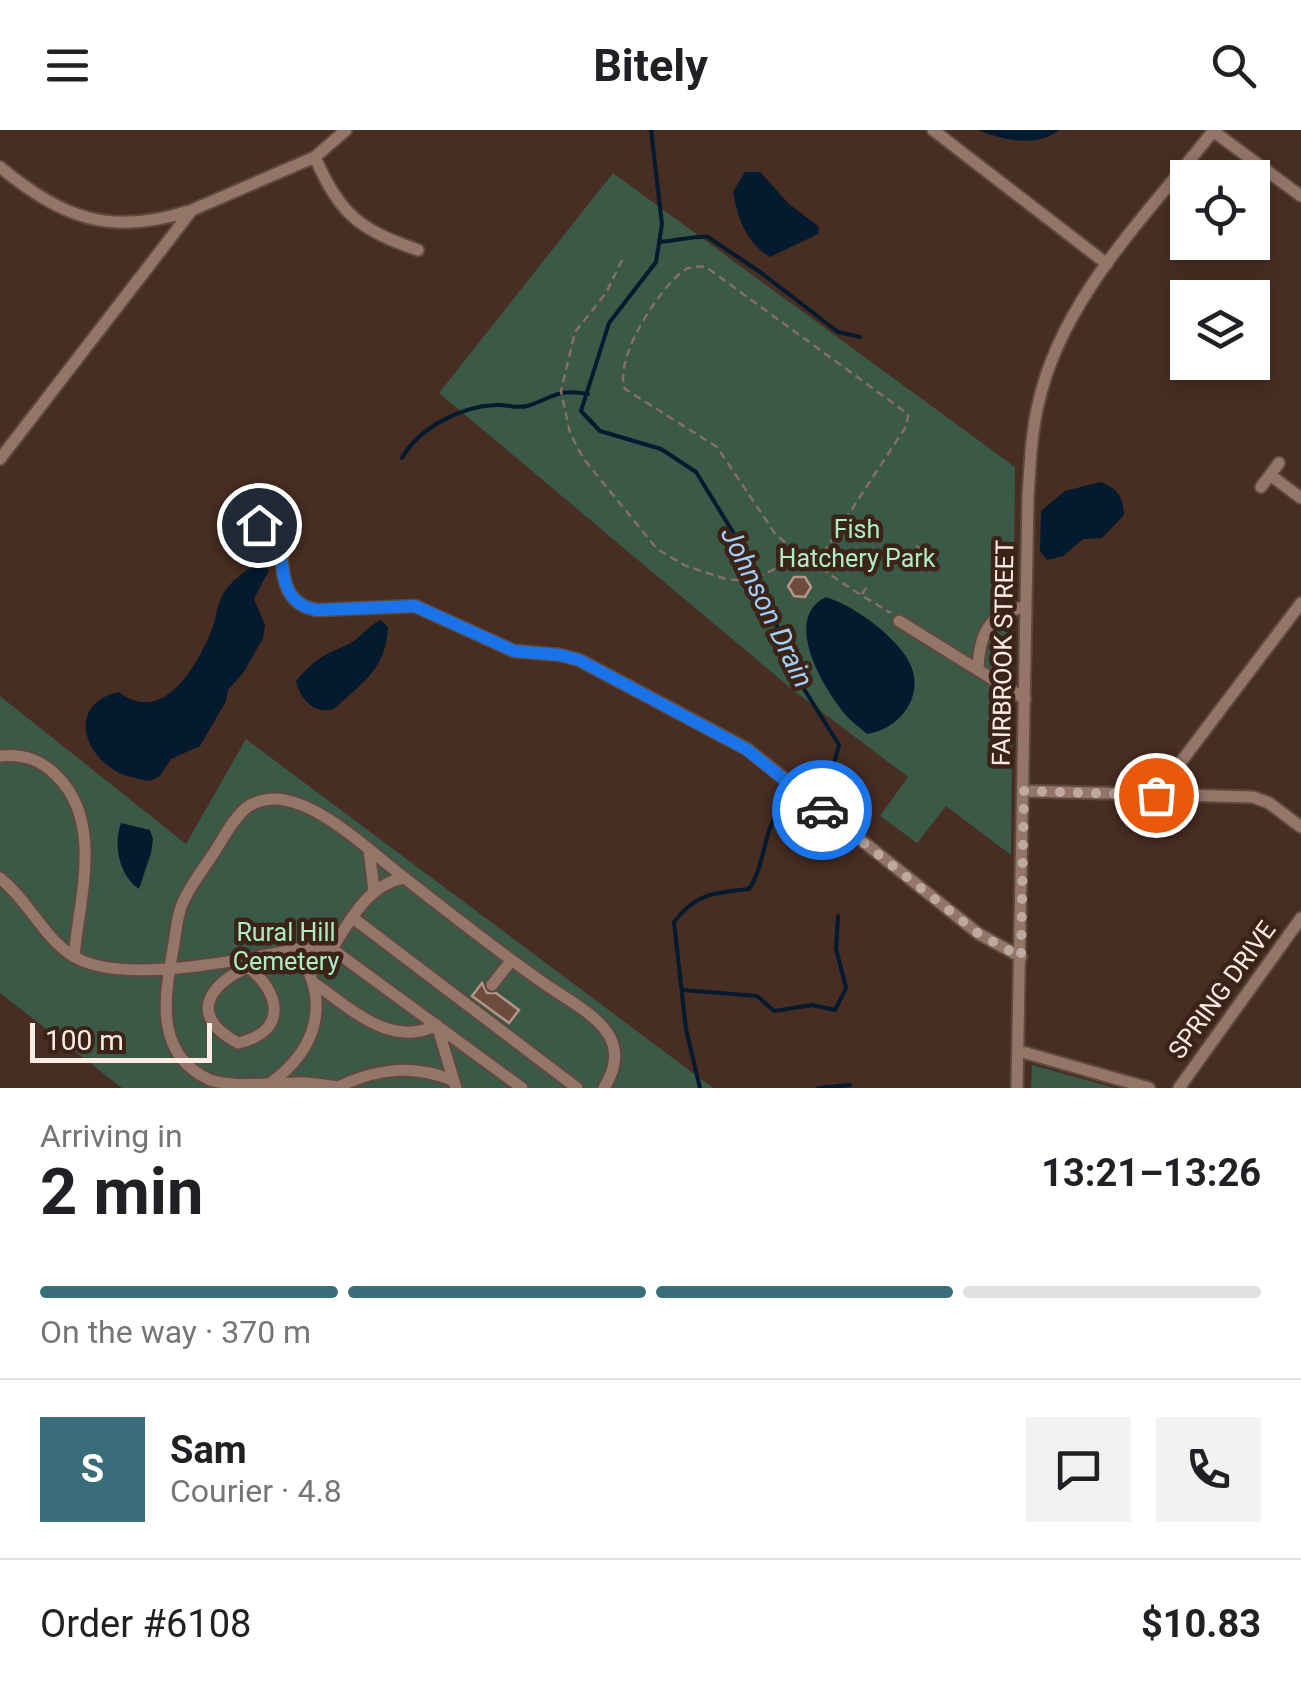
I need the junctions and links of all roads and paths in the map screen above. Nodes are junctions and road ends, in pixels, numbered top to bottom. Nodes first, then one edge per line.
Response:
1 (346, 130) edge
2 (933, 130) edge
3 (1214, 130) edge
4 (316, 157) junction
5 (0, 166) edge
6 (1301, 196) edge
7 (192, 210) junction
8 (418, 250) dead end
9 (622, 260) dead end
10 (1107, 264) junction
11 (0, 459) edge
12 (1279, 463) dead end
13 (1270, 475) junction
14 (1261, 487) dead end
15 (1301, 498) edge
16 (259, 525) dead end
17 (916, 546) dead end
18 (804, 556) junction
19 (937, 559) dead end
20 (816, 564) junction
21 (868, 584) dead end
22 (862, 595) junction
23 (1026, 607) junction
24 (1298, 607) edge
25 (900, 620) joint
26 (978, 670) junction
27 (1025, 699) junction
28 (0, 756) edge
29 (1024, 791) junction
30 (1156, 795) junction
31 (1301, 827) edge
32 (369, 850) junction
33 (0, 878) edge
34 (405, 878) junction
35 (374, 890) junction
36 (353, 918) junction
37 (1301, 918) edge
38 (296, 949) junction
39 (332, 949) junction
40 (74, 957) junction
41 (1021, 957) junction
42 (511, 960) junction
43 (249, 962) junction
44 (169, 970) junction
45 (314, 983) junction
46 (492, 985) dead end
47 (437, 1025) junction
48 (1019, 1052) junction
49 (455, 1085) edge
50 (268, 1086) junction
51 (337, 1087) edge
52 (522, 1088) edge
53 (577, 1088) edge
54 (604, 1088) edge
55 (1017, 1088) edge
56 (1150, 1088) edge
57 (1180, 1088) edge

1 - 4 street
2 - 10 street
3 - 6 street
3 - 10 street, FAIRBROOK STREET
4 - 7 street
4 - 8 street
5 - 7 street
7 - 11 street
9 - 18 path
10 - 23 street, FAIRBROOK STREET
12 - 13 street
13 - 14 street
13 - 15 street
16 - 41 street
17 - 19 path
18 - 20 path
18 - 20 path
20 - 22 path
21 - 22 path
22 - 25 path
23 - 26 street
23 - 27 street, FAIRBROOK STREET
24 - 30 street
25 - 26 street
26 - 27 street
27 - 29 street, FAIRBROOK STREET
28 - 40 street
29 - 30 street
29 - 41 street, FAIRBROOK STREET
30 - 31 street
32 - 34 street
32 - 35 street
32 - 44 street
33 - 40 street
34 - 35 street
34 - 42 street
35 - 36 street
36 - 39 street
36 - 53 street
37 - 57 street, SPRING DRIVE
38 - 39 street
38 - 43 street
38 - 45 street
39 - 47 street
40 - 44 street
41 - 48 street, FAIRBROOK STREET
42 - 46 street
42 - 54 street
43 - 43 street
43 - 44 street
44 - 50 street
45 - 47 street
45 - 50 street
47 - 49 street
47 - 52 street
48 - 55 street, FAIRBROOK STREET
48 - 56 street
49 - 51 street
50 - 51 street

